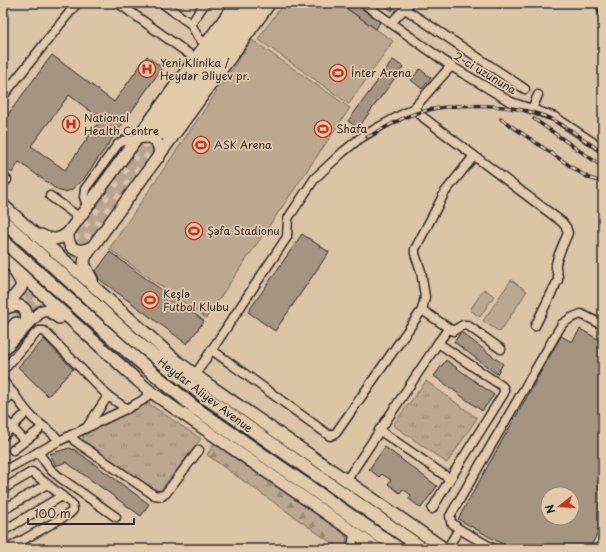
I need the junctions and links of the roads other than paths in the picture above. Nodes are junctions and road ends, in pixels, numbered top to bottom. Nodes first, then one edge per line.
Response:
1 (77, 3) edge
2 (118, 3) edge
3 (162, 3) edge
4 (205, 3) edge
5 (236, 3) edge
6 (248, 3) edge
7 (258, 3) edge
8 (270, 3) edge
9 (364, 3) edge
10 (408, 6) edge
11 (391, 23) junction
12 (191, 24) junction
13 (206, 44) junction
14 (196, 59) junction
15 (451, 66) junction
16 (525, 89) dead end
17 (538, 95) dead end
18 (3, 96) edge
19 (414, 108) junction
20 (532, 109) junction
21 (138, 138) junction
22 (603, 149) edge
23 (474, 156) junction
24 (159, 157) junction
25 (50, 196) dead end
26 (3, 205) edge
27 (80, 218) junction
28 (3, 221) edge
29 (32, 231) junction
30 (68, 233) junction
31 (3, 240) edge
32 (92, 247) junction
33 (6, 261) edge
34 (100, 292) junction
35 (422, 310) junction
36 (10, 319) edge
37 (603, 324) edge
38 (535, 326) dead end
39 (448, 329) junction
40 (3, 337) edge
41 (438, 343) junction
42 (501, 349) dead end
43 (3, 350) edge
44 (212, 350) junction
45 (4, 368) edge
46 (195, 374) junction
47 (3, 381) edge
48 (138, 381) junction
49 (151, 392) junction
50 (13, 393) junction
51 (108, 396) junction
52 (3, 403) edge
53 (127, 408) junction
54 (22, 417) dead end
55 (3, 418) edge
56 (12, 428) junction
57 (86, 428) junction
58 (379, 430) junction
59 (38, 431) dead end
60 (71, 435) junction
61 (3, 436) edge
62 (25, 441) junction
63 (59, 441) junction
64 (13, 450) dead end
65 (199, 450) dead end
66 (38, 452) junction
67 (3, 472) edge
68 (450, 479) junction
69 (346, 481) junction
70 (47, 484) junction
71 (3, 489) edge
72 (62, 496) junction
73 (432, 509) dead end
74 (3, 510) edge
75 (116, 517) dead end
76 (459, 529) junction
77 (3, 531) edge
78 (354, 532) junction
79 (8, 549) edge
80 (352, 549) edge
81 (378, 549) edge
82 (399, 549) edge
83 (423, 549) edge
84 (446, 549) edge
85 (494, 549) edge

1 - 18 street
2 - 14 street
3 - 12 street
4 - 12 street
5 - 13 main road
6 - 7 main road
8 - 24 main road
9 - 11 street, 2-ci uzununa
10 - 11 street
10 - 16 street
11 - 15 street, 2-ci uzununa
12 - 13 street
13 - 14 main road
14 - 21 main road
15 - 19 street
15 - 20 street, 2-ci uzununa
17 - 20 street
19 - 23 street
19 - 44 street
20 - 22 street, 2-ci uzununa
21 - 24 main road
21 - 27 main road
23 - 35 street
23 - 38 street
24 - 32 main road
25 - 27 street
26 - 29 main road
27 - 30 main road
28 - 83 highway, Heydar Aliyev Avenue
29 - 30 main road
29 - 34 main road
30 - 32 main road
31 - 82 highway, Heydar Aliyev Avenue
32 - 34 main road
33 - 36 main road
33 - 48 main road
34 - 46 main road
35 - 39 street
35 - 44 street
36 - 40 main road
36 - 43 main road
36 - 48 main road
37 - 76 street
39 - 41 street
39 - 42 street
41 - 58 street
41 - 68 street
44 - 46 street
45 - 51 street
46 - 69 main road
47 - 50 street
48 - 49 main road
49 - 53 street
49 - 78 main road
50 - 52 street
50 - 63 street
51 - 53 street
51 - 57 street
53 - 57 street
54 - 56 street
55 - 56 street
56 - 61 street
56 - 62 street
57 - 60 street
58 - 68 street
58 - 69 street
59 - 62 street
60 - 63 street
60 - 65 street
62 - 64 street
63 - 66 street
66 - 67 street
66 - 75 street
68 - 73 street
69 - 84 main road
70 - 71 street
70 - 72 street
70 - 74 street
72 - 77 street
72 - 79 street
76 - 84 street
76 - 85 street
78 - 80 street
78 - 81 main road

